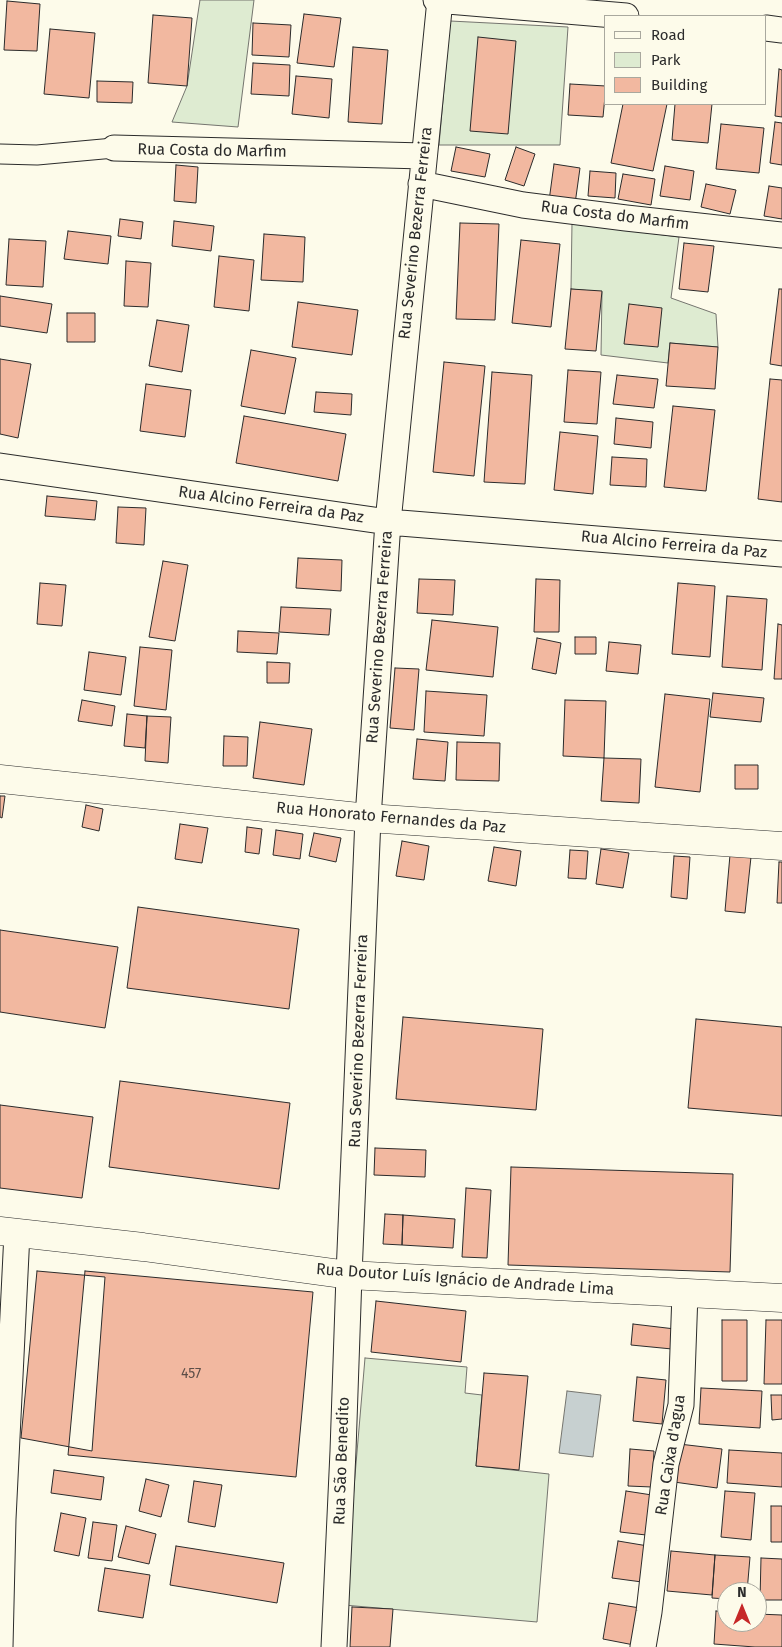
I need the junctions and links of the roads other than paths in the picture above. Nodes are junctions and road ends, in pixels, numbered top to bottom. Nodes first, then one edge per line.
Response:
1 (436, 0) edge
2 (440, 0) edge
3 (614, 15) edge
4 (767, 28) edge
5 (782, 30) edge
6 (114, 148) joint
7 (0, 154) edge
8 (424, 156) junction
9 (421, 184) junction
10 (782, 234) edge
11 (0, 466) edge
12 (388, 522) junction
13 (782, 554) edge
14 (0, 779) edge
15 (368, 818) junction
16 (782, 846) edge
17 (9, 1232) edge
18 (349, 1275) junction
19 (685, 1293) junction
20 (782, 1298) edge
21 (0, 1647) edge
22 (334, 1647) edge
23 (643, 1647) edge

1 - 2 street
2 - 3 street
2 - 8 street, Rua Severino Bezerra Ferreira
4 - 5 street
6 - 7 street, Rua Costa do Marfim
6 - 8 street, Rua Costa do Marfim
8 - 9 street, Rua Severino Bezerra Ferreira
9 - 10 street, Rua Costa do Marfim
9 - 12 street, Rua Severino Bezerra Ferreira
11 - 12 street, Rua Alcino Ferreira da Paz
12 - 13 street, Rua Alcino Ferreira da Paz
12 - 15 street, Rua Severino Bezerra Ferreira
14 - 15 main road, Rua Honorato Fernandes da Paz
15 - 16 main road, Rua Honorato Fernandes da Paz
15 - 18 street, Rua Severino Bezerra Ferreira
17 - 18 main road, Rua Doutor Luís Ignácio de Andrade Lima
17 - 21 street
18 - 19 main road, Rua Doutor Luís Ignácio de Andrade Lima
18 - 22 street, Rua São Benedito
19 - 20 main road, Rua Doutor Luís Ignácio de Andrade Lima
19 - 23 street, Rua Caixa d'agua

